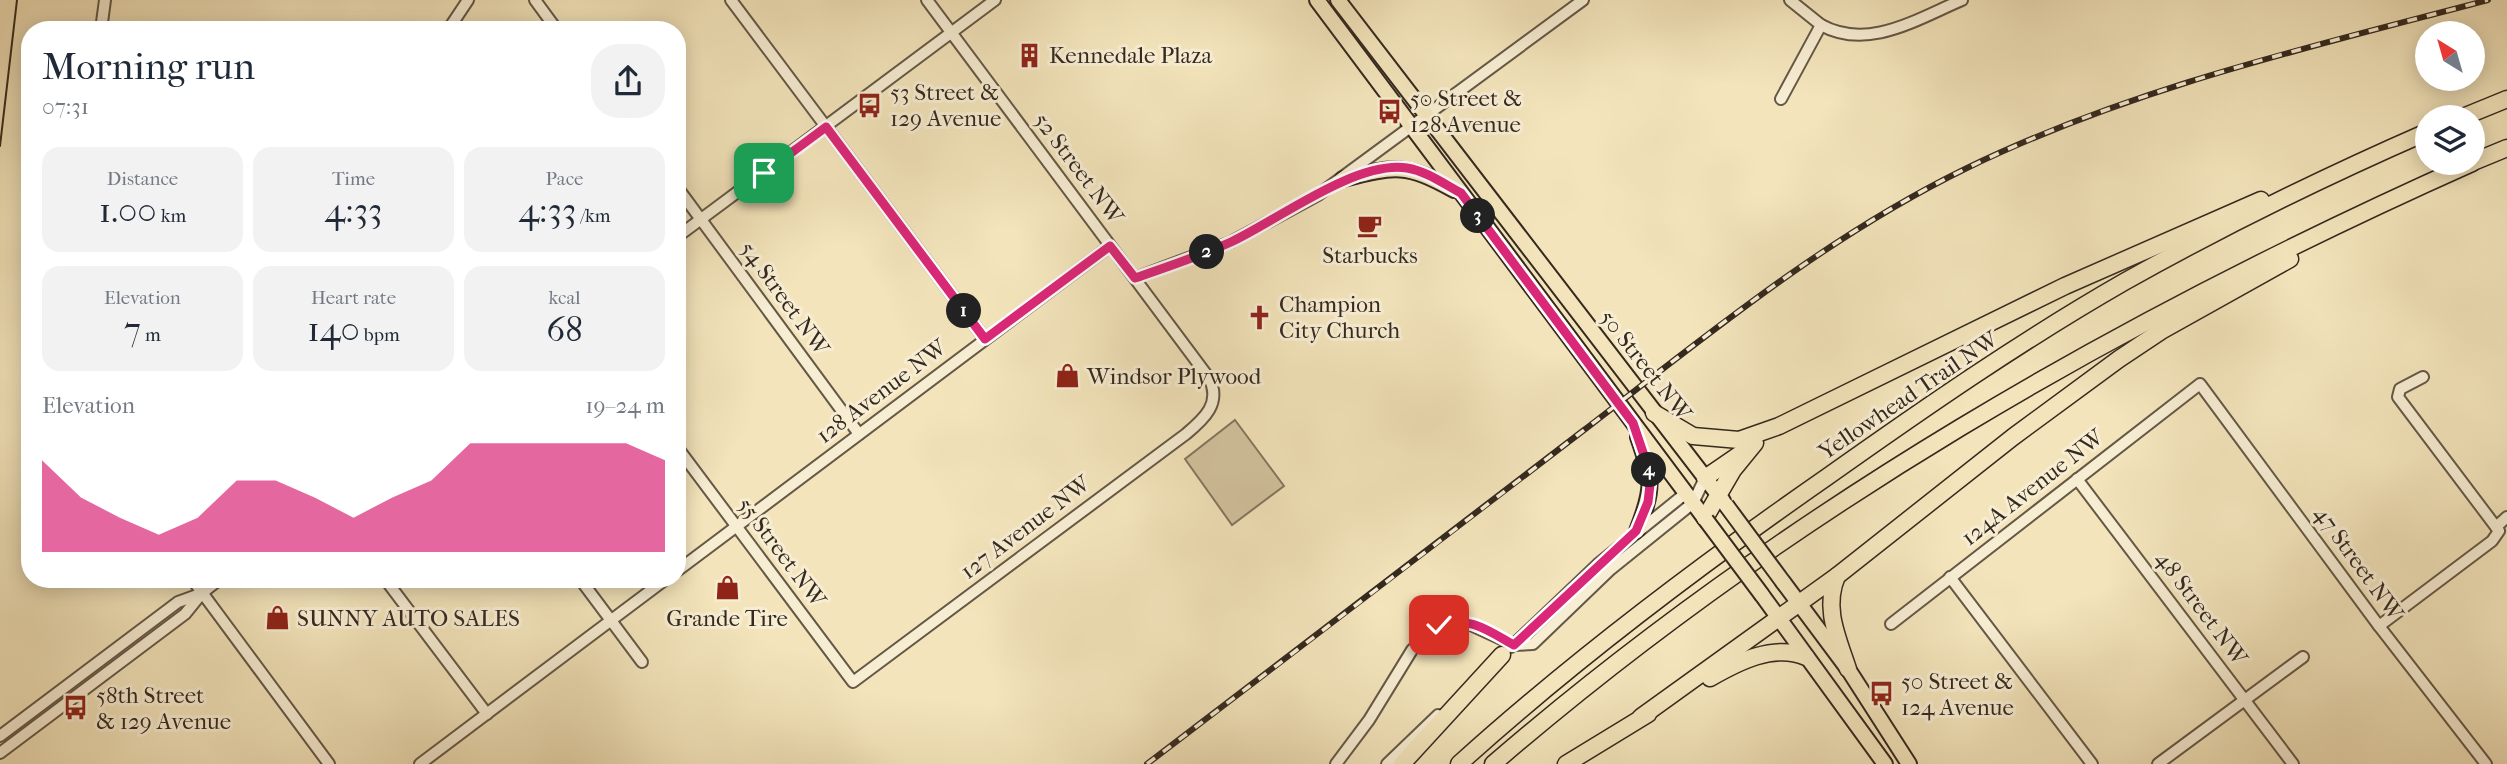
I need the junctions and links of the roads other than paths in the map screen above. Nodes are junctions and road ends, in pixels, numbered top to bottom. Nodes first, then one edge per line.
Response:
1 (104, 0) edge
2 (467, 0) edge
3 (535, 0) edge
4 (731, 0) edge
5 (927, 0) edge
6 (995, 0) edge
7 (1317, 0) edge
8 (1338, 0) edge
9 (1583, 0) edge
10 (1790, 0) edge
11 (1962, 0) edge
12 (102, 21) edge
13 (454, 21) edge
14 (550, 21) edge
15 (1821, 24) junction
16 (952, 33) junction
17 (1782, 99) dead end
18 (2507, 99) edge
19 (2485, 108) edge
20 (1427, 116) junction
21 (826, 127) junction
22 (1411, 128) junction
23 (2415, 137) edge
24 (2507, 148) edge
25 (2371, 157) junction
26 (2485, 157) edge
27 (2445, 175) edge
28 (1343, 179) junction
29 (1461, 193) junction
30 (686, 199) edge
31 (2350, 218) junction
32 (701, 219) junction
33 (686, 230) edge
34 (1110, 246) junction
35 (1135, 278) junction
36 (985, 339) junction
37 (2423, 377) dead end
38 (2200, 384) joint
39 (1214, 399) joint
40 (1654, 412) junction
41 (1633, 423) junction
42 (1779, 426) junction
43 (859, 433) junction
44 (1755, 443) junction
45 (686, 459) edge
46 (1705, 478) junction
47 (2077, 478) junction
48 (1690, 498) junction
49 (1722, 499) junction
50 (2507, 517) edge
51 (1705, 519) junction
52 (737, 526) junction
53 (2496, 527) junction
54 (1636, 531) junction
55 (686, 564) edge
56 (1837, 576) junction
57 (1950, 577) junction
58 (198, 588) edge
59 (208, 588) edge
60 (392, 588) edge
61 (587, 588) edge
62 (654, 588) edge
63 (202, 593) junction
64 (1800, 604) junction
65 (1779, 620) junction
66 (611, 621) junction
67 (1891, 624) dead end
68 (2379, 626) junction
69 (1508, 650) junction
70 (1806, 657) junction
71 (2303, 657) dead end
72 (642, 662) dead end
73 (1848, 669) junction
74 (853, 682) joint
75 (2245, 700) junction
76 (487, 714) junction
77 (1641, 717) junction
78 (0, 736) edge
79 (0, 752) edge
80 (329, 764) edge
81 (420, 764) edge
82 (1336, 764) edge
83 (1387, 764) edge
84 (1402, 764) edge
85 (1459, 764) edge
86 (1493, 764) edge
87 (1566, 764) edge
88 (1885, 764) edge
89 (1909, 764) edge
90 (2092, 764) edge
91 (2158, 764) edge
92 (2293, 764) edge
93 (2486, 764) edge

1 - 12 street
2 - 13 street
3 - 14 street
4 - 21 street
5 - 16 street, 52 Street NW
6 - 16 street
7 - 22 main road, 50 Street NW
8 - 20 main road, 50 Street NW
9 - 20 street
10 - 15 street
11 - 15 street
15 - 17 street
16 - 21 street
16 - 34 street, 52 Street NW
18 - 19 highway
20 - 22 street
20 - 40 main road, 50 Street NW
21 - 32 street
21 - 36 street
22 - 28 street
22 - 29 main road, 50 Street NW
23 - 25 highway, Yellowhead Trail NW
24 - 26 highway
25 - 42 highway
25 - 85 highway, Yellowhead Trail NW
27 - 31 highway
28 - 29 main road
28 - 35 street
29 - 41 main road, 50 Street NW
30 - 32 street, 54 Street NW
31 - 56 highway
31 - 86 highway
32 - 33 street
32 - 43 street, 54 Street NW
34 - 35 street, 52 Street NW
34 - 36 street, 128 Avenue NW
35 - 39 street, 52 Street NW
36 - 43 street, 128 Avenue NW
37 - 53 street
38 - 47 street, 124A Avenue NW
38 - 68 street, 47 Street NW
39 - 74 street, 127 Avenue NW
40 - 42 highway
40 - 46 main road, 50 Street NW
41 - 48 main road, 50 Street NW
41 - 54 main road
42 - 44 highway
43 - 52 street, 128 Avenue NW
44 - 46 highway
44 - 49 highway
45 - 52 street, 55 Street NW
46 - 48 main road
46 - 49 main road, 50 Street NW
47 - 57 street, 124A Avenue NW
47 - 75 street, 48 Street NW
48 - 51 main road, 50 Street NW
48 - 54 street
48 - 69 street
49 - 51 highway
49 - 64 main road, 50 Street NW, bridge
50 - 53 street
51 - 65 main road, 50 Street NW, bridge
52 - 55 street, 128 Avenue NW
52 - 74 street, 55 Street NW
53 - 68 street
54 - 69 street
56 - 64 highway
56 - 73 highway
57 - 67 street, 124A Avenue NW
57 - 90 street
58 - 63 street
59 - 63 street
60 - 76 street
61 - 66 street
62 - 66 street
63 - 78 street
63 - 79 street
63 - 80 street
64 - 65 highway
64 - 73 main road, 50 Street NW
65 - 70 main road, 50 Street NW
65 - 77 highway
66 - 72 street
66 - 76 street
68 - 93 street, 47 Street NW
69 - 82 street
69 - 83 street
69 - 84 highway
70 - 77 highway
70 - 88 main road, 50 Street NW
71 - 75 street
73 - 89 main road, 50 Street NW
75 - 91 street
75 - 92 street, 48 Street NW
76 - 81 street
77 - 87 highway

